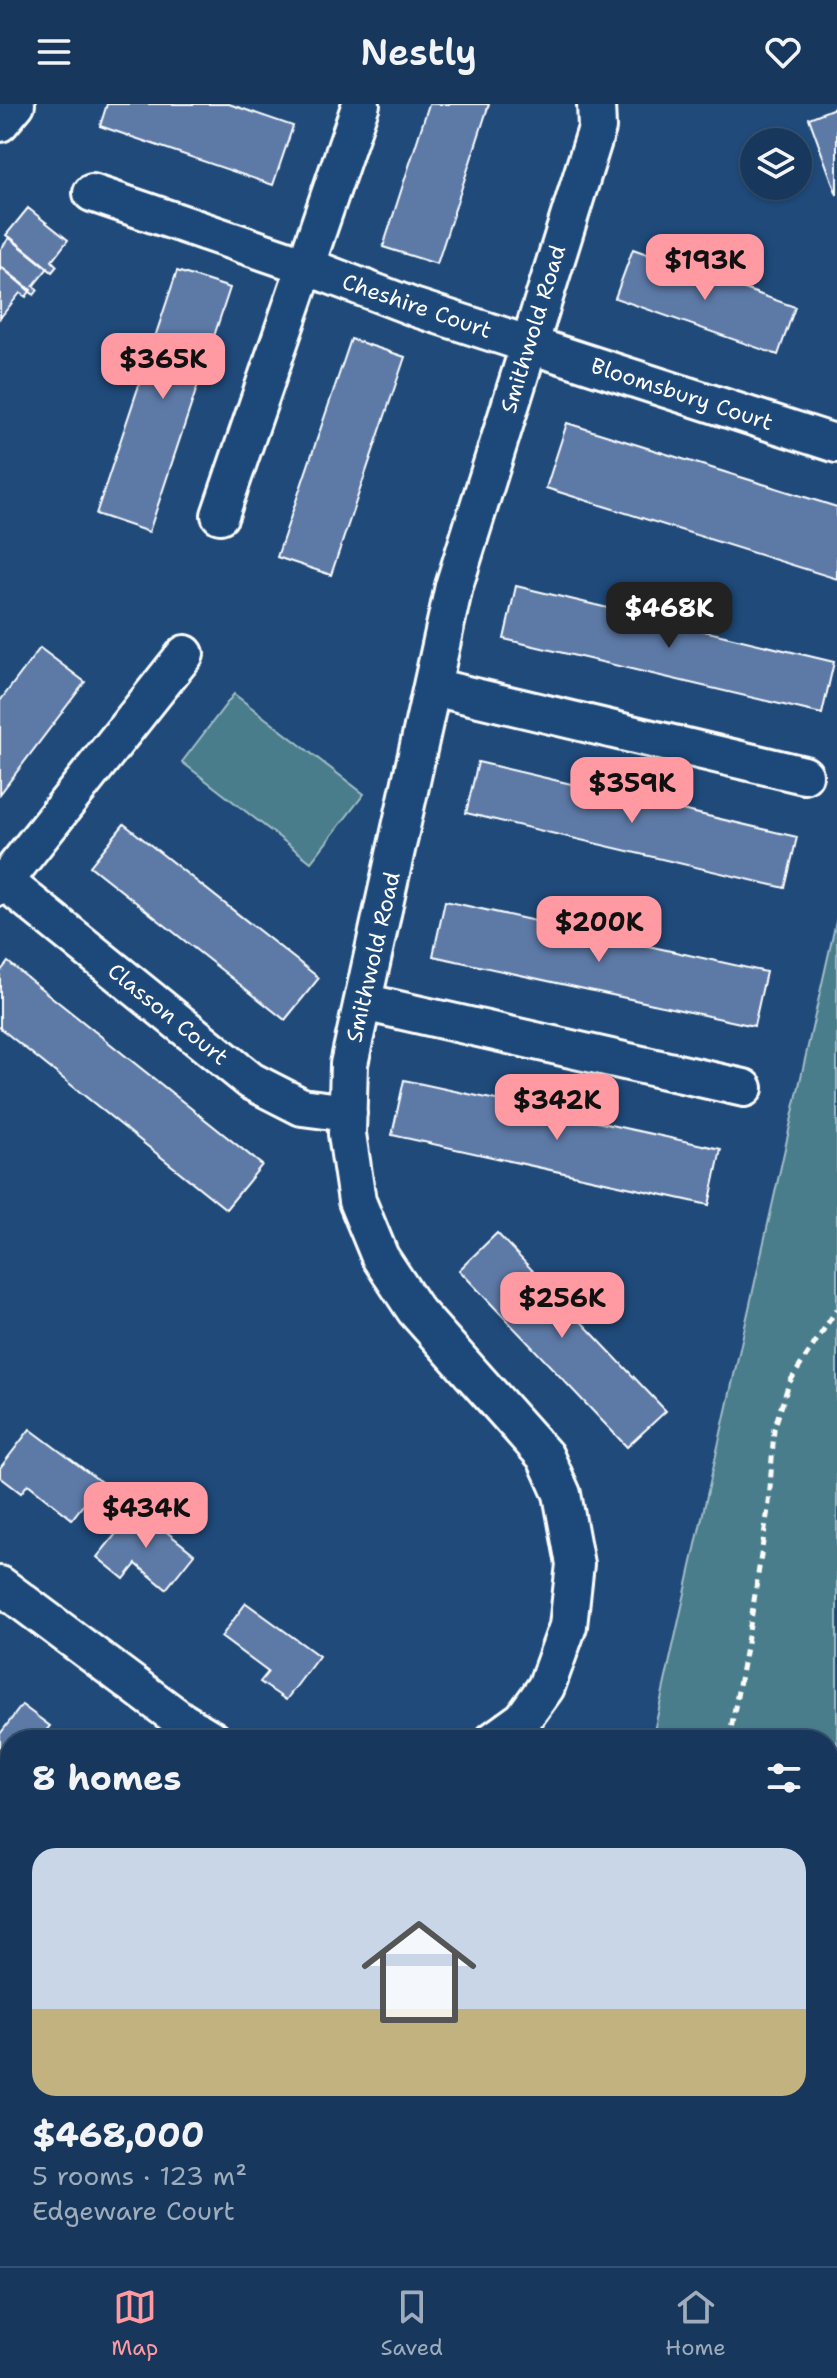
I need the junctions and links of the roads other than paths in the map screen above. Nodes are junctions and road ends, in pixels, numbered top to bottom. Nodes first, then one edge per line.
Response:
1 (16, 104) edge
2 (361, 104) edge
3 (596, 104) edge
4 (0, 123) edge
5 (92, 193) dead end
6 (306, 266) junction
7 (528, 344) junction
8 (837, 444) edge
9 (220, 515) dead end
10 (185, 654) dead end
11 (433, 687) junction
12 (804, 775) dead end
13 (2, 884) edge
14 (363, 1002) junction
15 (744, 1088) dead end
16 (348, 1113) junction
17 (0, 1585) edge
18 (197, 1730) edge
19 (508, 1730) edge

1 - 4 street
2 - 6 street
3 - 7 street, Smithwold Road
5 - 6 street, Cheshire Court
6 - 7 street, Cheshire Court
6 - 9 street
7 - 8 street, Bloomsbury Court
7 - 11 street, Smithwold Road
10 - 13 street, Classon Court
11 - 12 street
11 - 14 street, Smithwold Road
13 - 16 street, Classon Court
14 - 15 street
14 - 16 street, Smithwold Road
16 - 19 street, Smithwold Road
17 - 18 street

